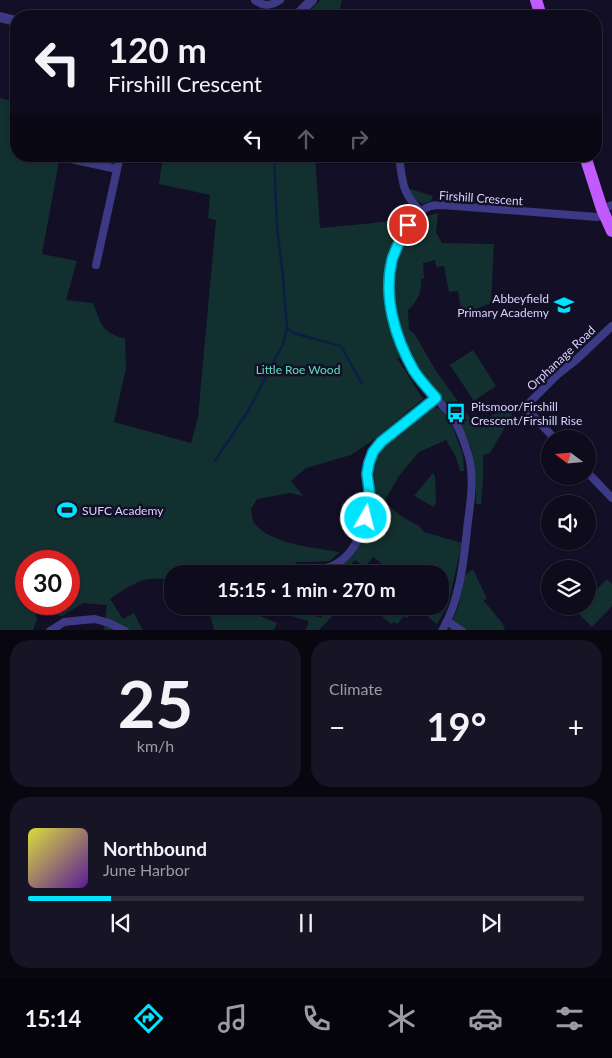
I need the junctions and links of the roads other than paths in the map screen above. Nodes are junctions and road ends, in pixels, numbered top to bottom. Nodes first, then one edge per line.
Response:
1 (254, 0) edge
2 (280, 0) edge
3 (312, 0) edge
4 (302, 10) edge
5 (86, 162) edge
6 (118, 162) edge
7 (400, 162) edge
8 (586, 162) edge
9 (117, 168) junction
10 (606, 210) edge
11 (421, 212) junction
12 (612, 231) edge
13 (96, 265) dead end
14 (612, 326) edge
15 (436, 398) junction
16 (546, 430) edge
17 (596, 481) edge
18 (612, 498) edge
19 (333, 565) edge
20 (447, 621) junction
21 (50, 630) edge
22 (125, 630) edge
23 (442, 630) edge
24 (462, 630) edge

1 - 2 street
3 - 4 street
5 - 9 street
6 - 9 street
7 - 11 street
8 - 10 main road
9 - 13 street
10 - 11 street, Firshill Crescent
10 - 12 main road
11 - 15 street
14 - 16 street, Orphanage Road
15 - 19 street
15 - 20 street
17 - 18 street
20 - 23 street
20 - 24 street
21 - 22 street

